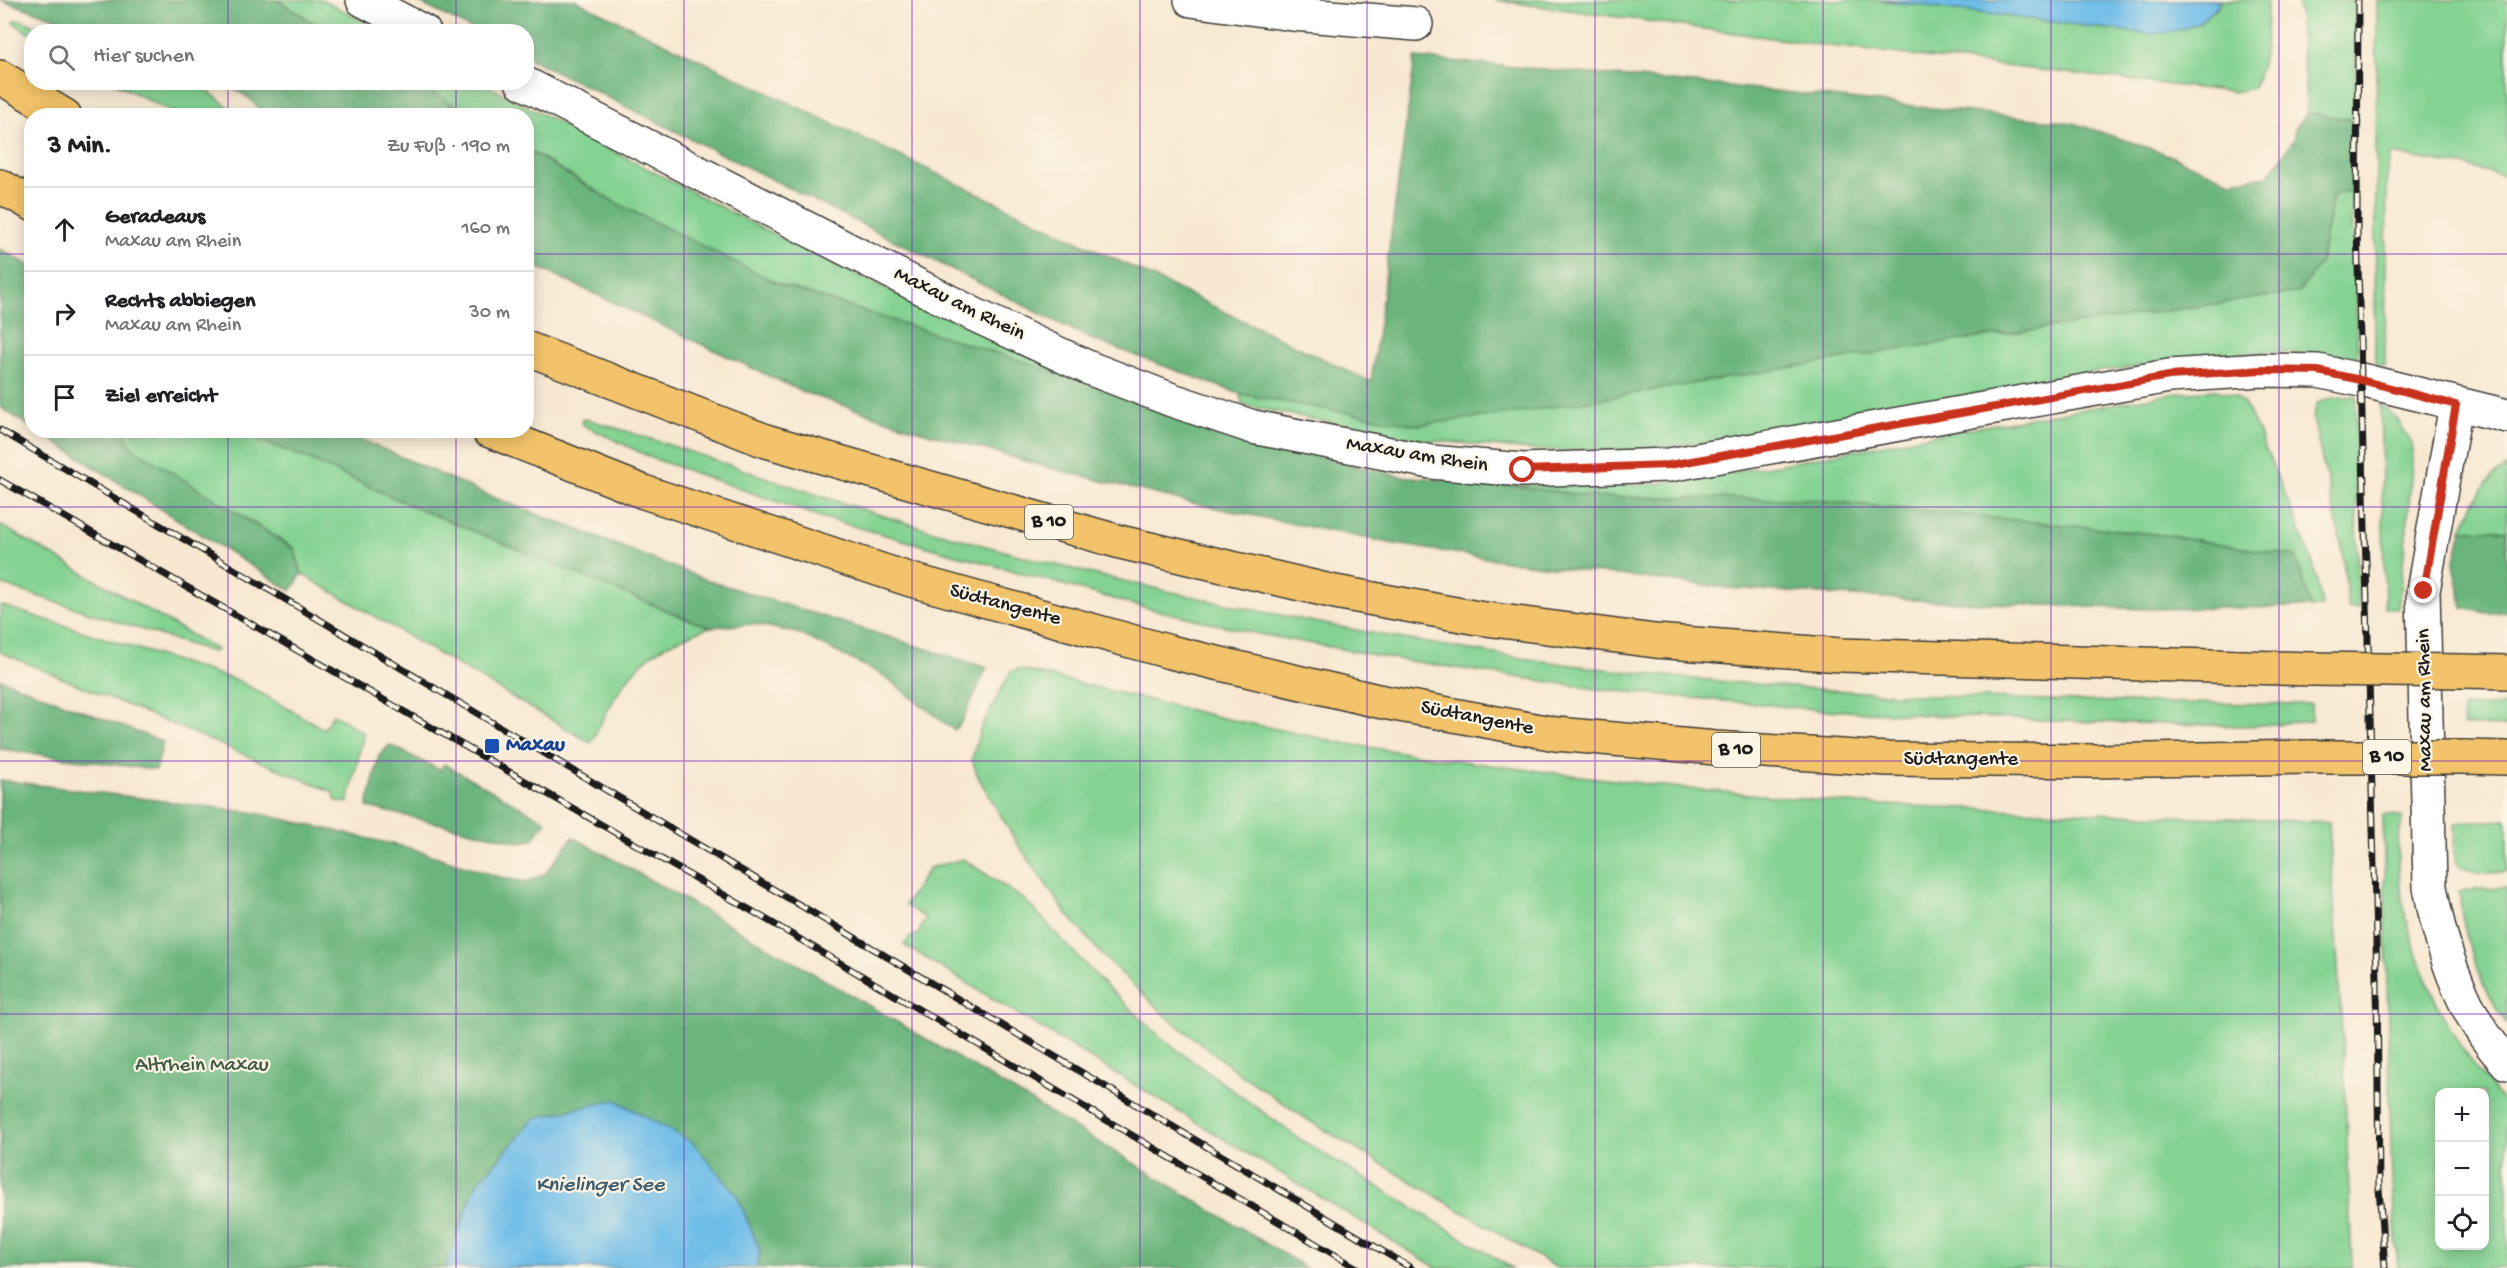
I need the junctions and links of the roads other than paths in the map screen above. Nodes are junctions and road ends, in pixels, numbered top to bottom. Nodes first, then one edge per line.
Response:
1 (363, 0) edge
2 (1191, 0) edge
3 (409, 24) edge
4 (1416, 24) dead end
5 (0, 77) edge
6 (534, 88) edge
7 (52, 108) edge
8 (0, 186) edge
9 (24, 200) edge
10 (534, 351) edge
11 (2456, 405) junction
12 (2507, 416) edge
13 (508, 438) edge
14 (2507, 672) edge
15 (2507, 758) edge
16 (2507, 1063) edge

1 - 3 street
2 - 4 street
5 - 7 highway
6 - 11 street, Maxau am Rhein
8 - 9 highway
10 - 14 highway, B 10, bridge
11 - 12 street
11 - 16 street, Maxau am Rhein
13 - 15 highway, Südtangente / B 10, bridge

